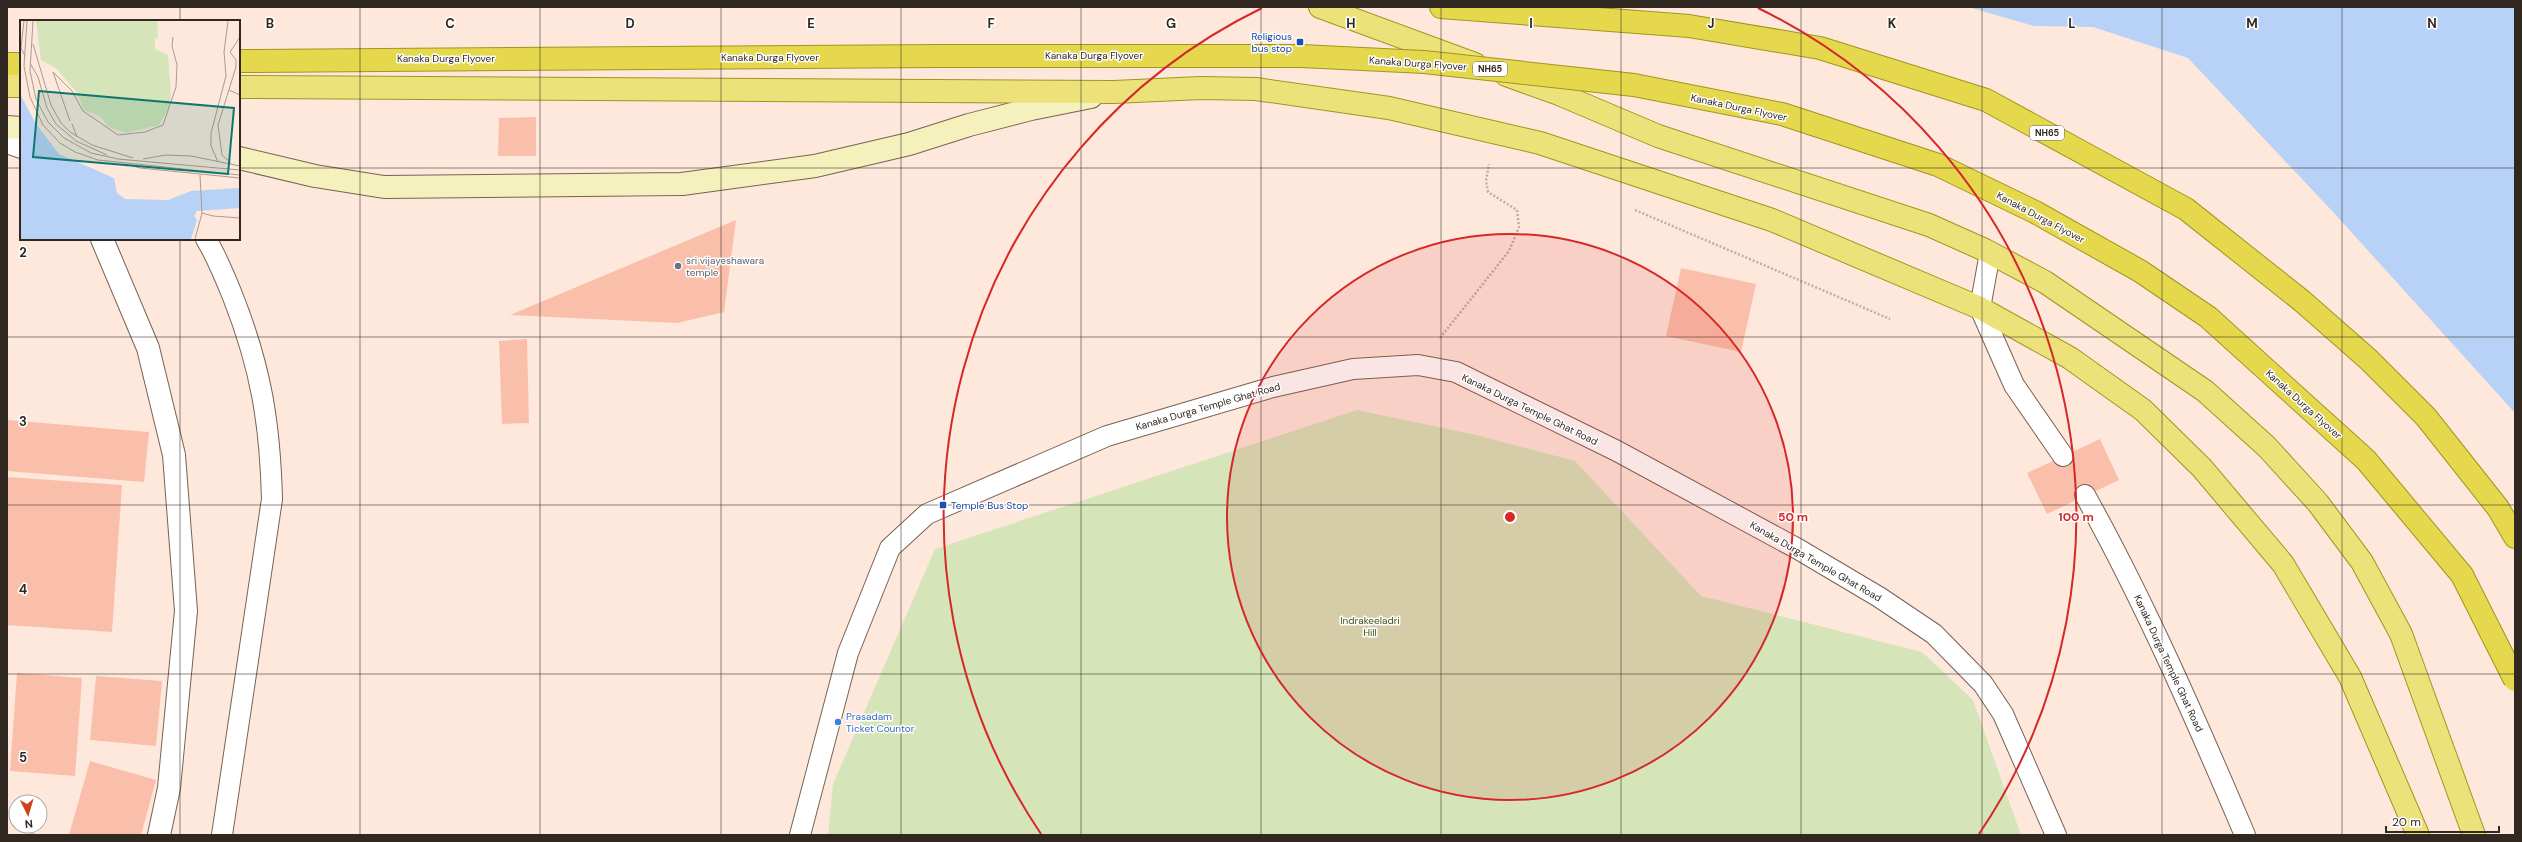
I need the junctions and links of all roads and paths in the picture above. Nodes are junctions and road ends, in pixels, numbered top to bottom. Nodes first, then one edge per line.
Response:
1 (1320, 7) edge
2 (1440, 7) edge
3 (240, 60) edge
4 (7, 64) edge
5 (20, 64) edge
6 (7, 86) edge
7 (20, 86) edge
8 (240, 87) edge
9 (1114, 92) junction
10 (7, 128) edge
11 (20, 128) edge
12 (7, 142) edge
13 (20, 147) edge
14 (240, 158) edge
15 (1490, 159) dead end
16 (1634, 209) dead end
17 (102, 240) edge
18 (207, 240) edge
19 (1990, 253) junction
20 (1980, 308) junction
21 (1890, 319) dead end
22 (1418, 364) junction
23 (2063, 456) dead end
24 (2085, 495) dead end
25 (2515, 537) edge
26 (2515, 680) edge
27 (159, 835) edge
28 (222, 835) edge
29 (800, 835) edge
30 (2056, 835) edge
31 (2245, 835) edge
32 (2418, 835) edge
33 (2474, 835) edge

1 - 19 main road
2 - 25 highway, NH65
3 - 26 highway, Kanaka Durga Flyover / NH65, bridge
4 - 5 highway
6 - 7 main road
8 - 9 main road
9 - 14 main road
9 - 20 main road
10 - 11 main road
12 - 13 street
15 - 22 path
16 - 21 path
17 - 27 street
18 - 28 lane
19 - 20 lane
19 - 33 main road
20 - 23 lane
20 - 32 main road
22 - 29 lane, Kanaka Durga Temple Ghat Road
22 - 30 lane, Kanaka Durga Temple Ghat Road
24 - 31 lane, Kanaka Durga Temple Ghat Road

